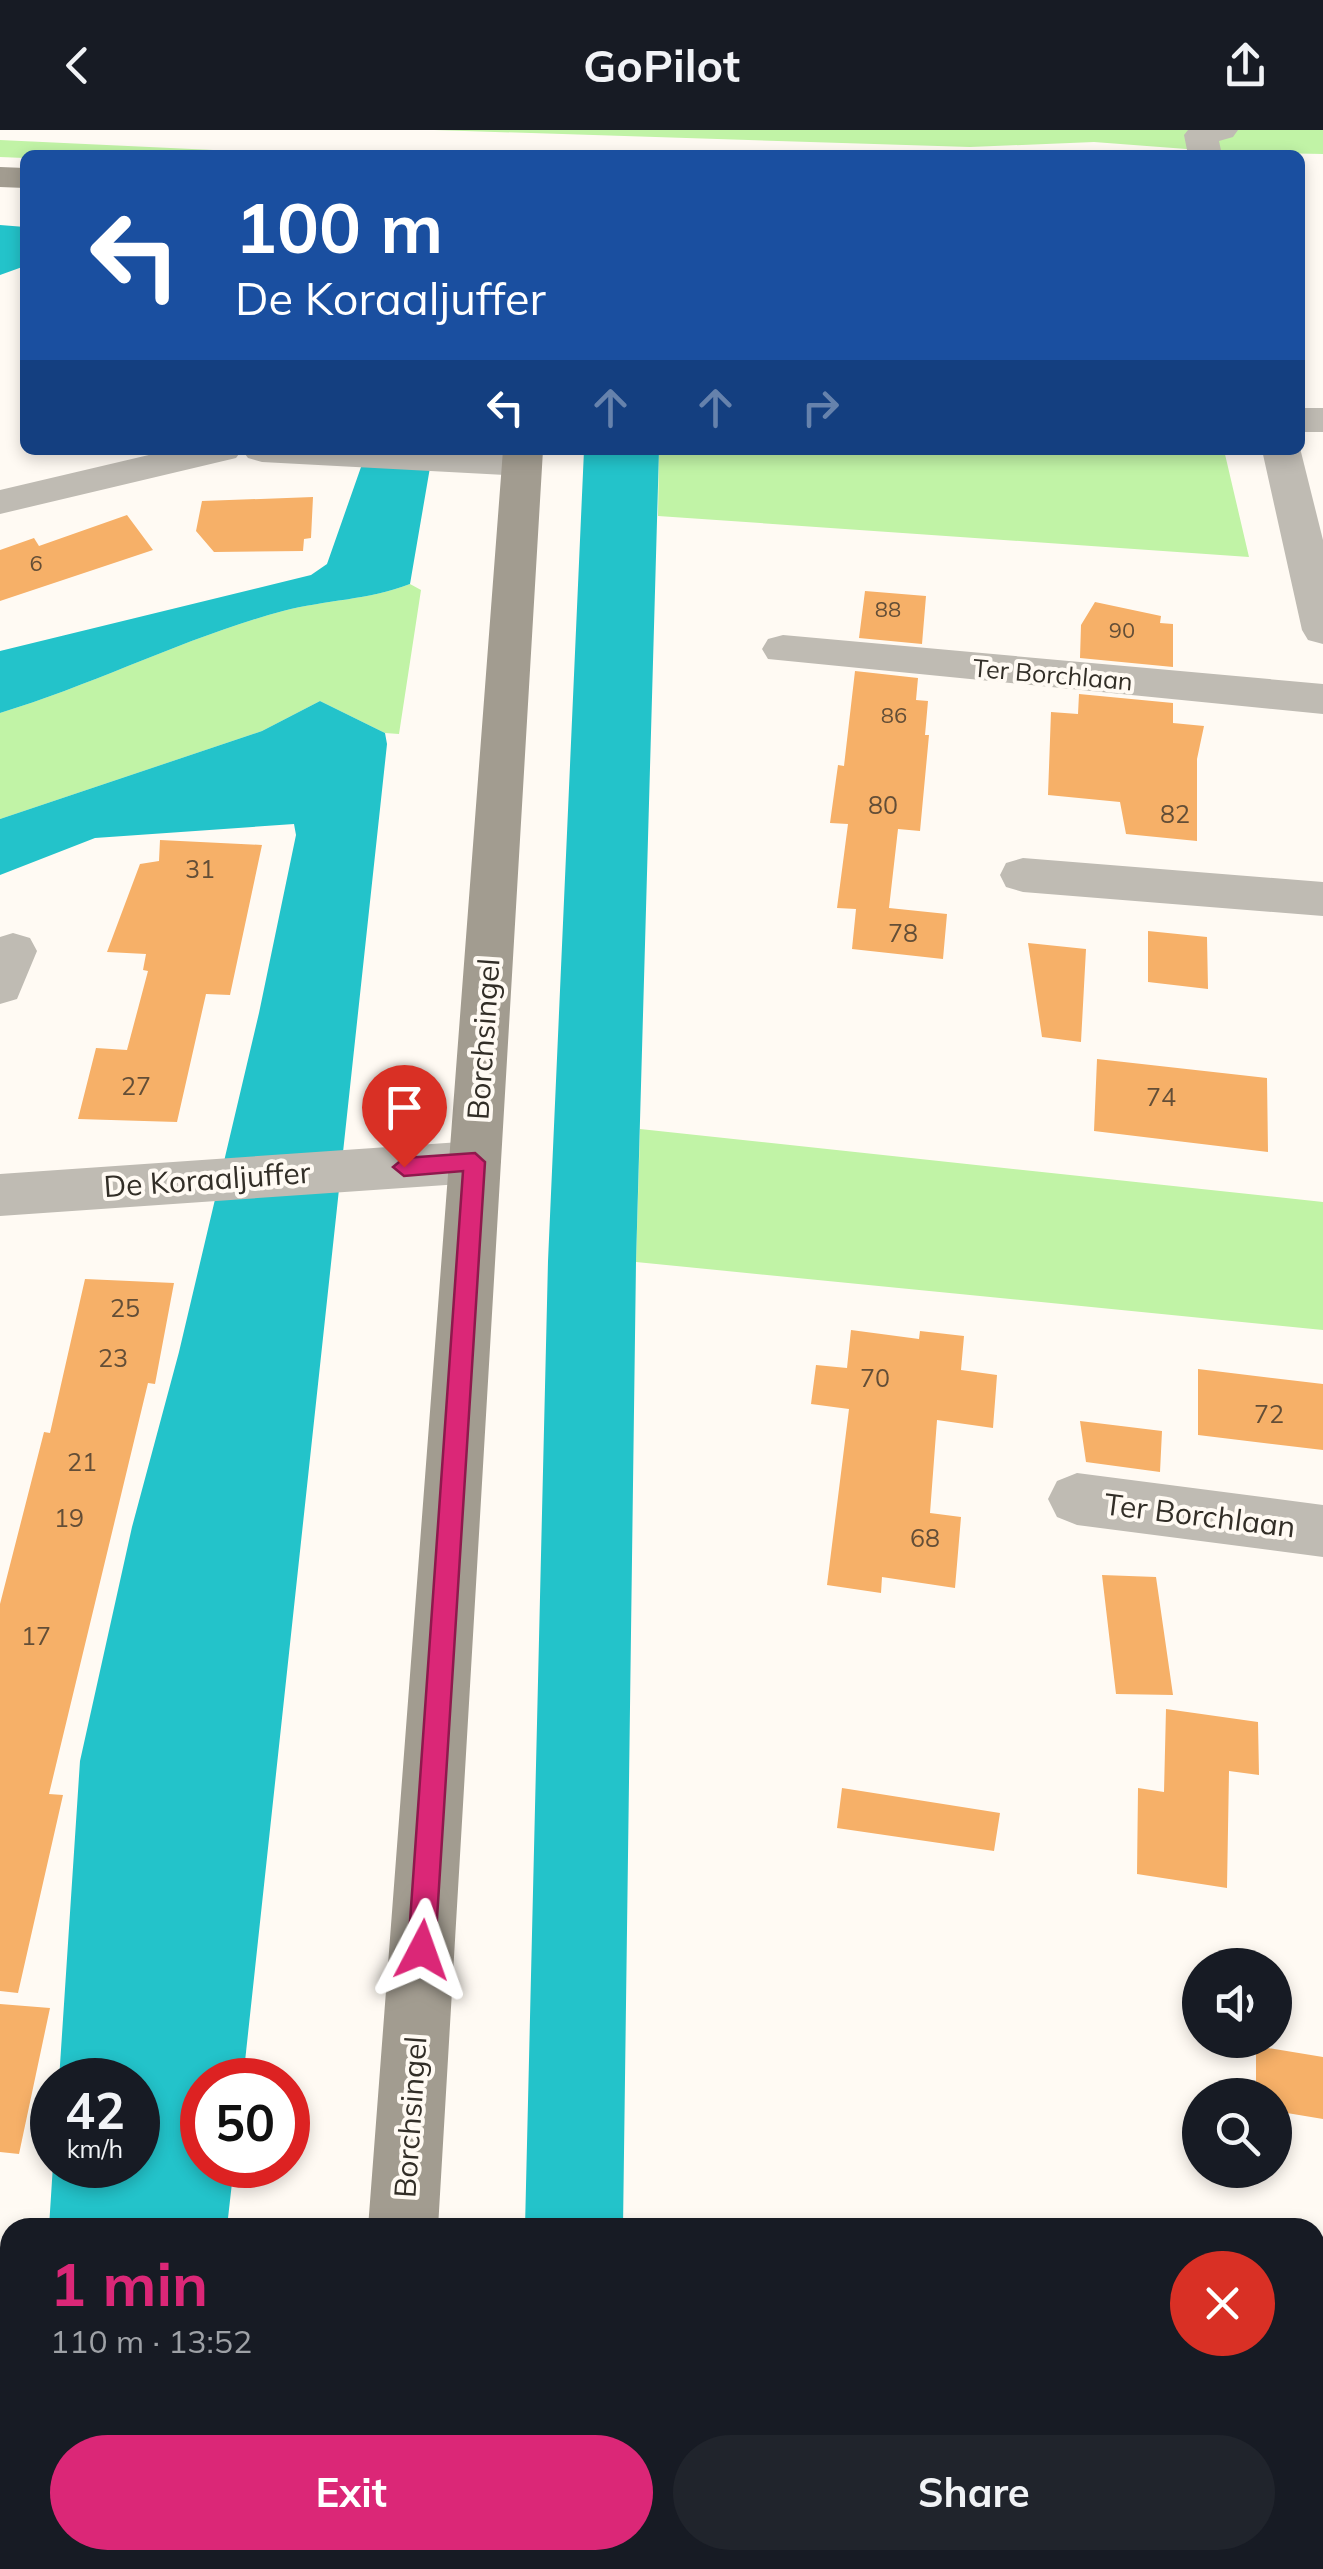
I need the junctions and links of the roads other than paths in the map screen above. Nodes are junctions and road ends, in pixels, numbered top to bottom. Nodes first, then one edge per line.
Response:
1 (182, 455) edge
2 (381, 455) edge
3 (1283, 455) edge
4 (523, 457) edge
5 (87, 467) edge
6 (0, 502) edge
7 (1323, 630) edge
8 (783, 649) dead end
9 (1323, 699) edge
10 (1023, 876) dead end
11 (1323, 899) edge
12 (475, 1162) junction
13 (0, 1195) edge
14 (1077, 1499) dead end
15 (1323, 1531) edge
16 (403, 2218) edge

1 - 5 street
2 - 4 street
3 - 7 street
4 - 12 main road, Borchsingel
5 - 6 street
8 - 9 street, Ter Borchlaan
10 - 11 street
12 - 13 street, De Koraaljuffer
12 - 16 main road, Borchsingel
14 - 15 street, Ter Borchlaan

